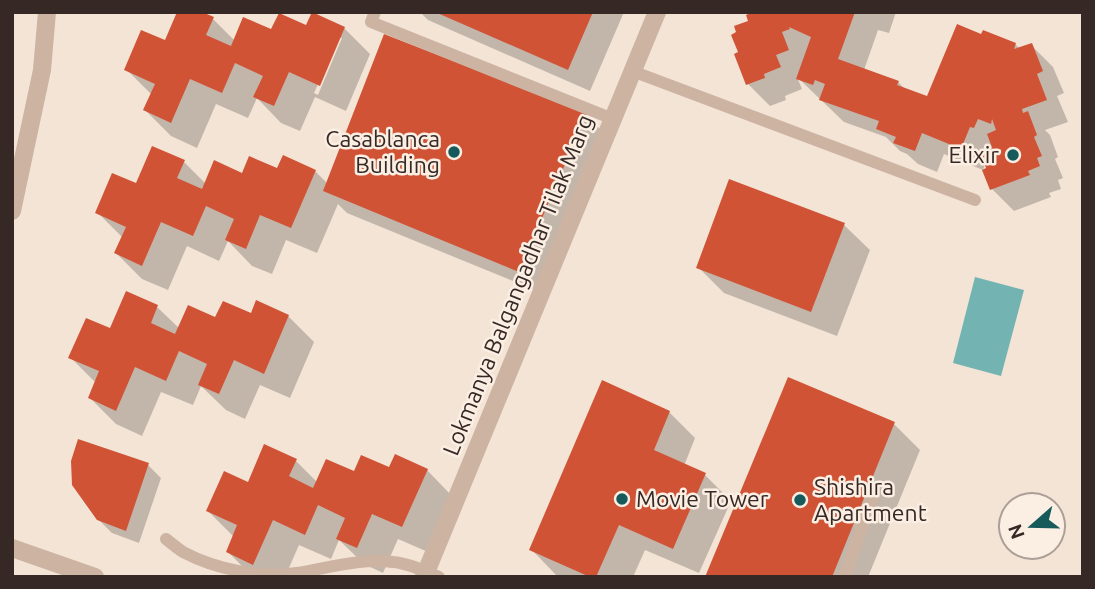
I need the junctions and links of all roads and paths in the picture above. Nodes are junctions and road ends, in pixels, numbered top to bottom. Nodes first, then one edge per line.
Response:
1 (47, 12) edge
2 (375, 12) edge
3 (657, 12) edge
4 (632, 71) junction
5 (613, 119) junction
6 (975, 200) dead end
7 (12, 211) edge
8 (874, 494) dead end
9 (166, 539) dead end
10 (12, 548) edge
11 (430, 575) edge
12 (95, 577) edge
13 (844, 577) edge

1 - 7 street
2 - 5 lane
3 - 4 street, Lokmanya Balgangadhar Tilak Marg
4 - 5 street, Lokmanya Balgangadhar Tilak Marg
4 - 6 lane
5 - 11 street, Lokmanya Balgangadhar Tilak Marg
8 - 13 lane
9 - 11 lane
10 - 12 street

